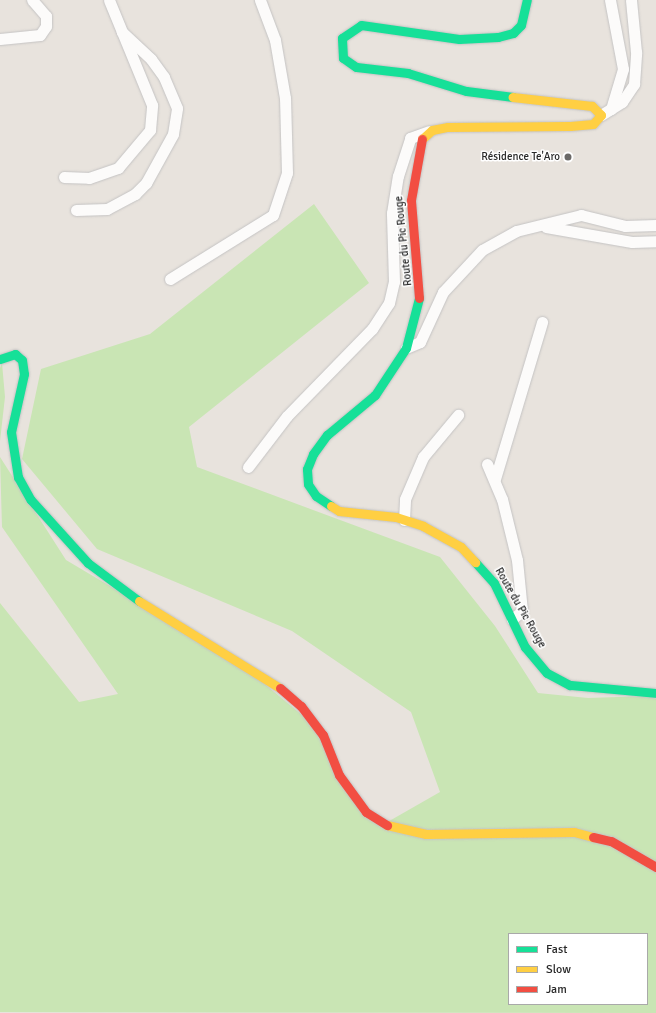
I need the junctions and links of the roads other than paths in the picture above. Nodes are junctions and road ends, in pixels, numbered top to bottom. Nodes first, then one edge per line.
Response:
1 (32, 0) edge
2 (109, 0) edge
3 (260, 0) edge
4 (527, 0) edge
5 (610, 0) edge
6 (631, 0) edge
7 (122, 32) junction
8 (0, 39) edge
9 (611, 109) junction
10 (601, 115) junction
11 (432, 130) junction
12 (64, 177) dead end
13 (76, 210) dead end
14 (656, 225) edge
15 (542, 226) junction
16 (656, 242) edge
17 (170, 279) dead end
18 (542, 322) dead end
19 (406, 348) junction
20 (0, 359) edge
21 (458, 415) dead end
22 (487, 464) dead end
23 (248, 468) dead end
24 (495, 479) junction
25 (404, 520) junction
26 (512, 619) junction
27 (656, 692) edge
28 (656, 867) edge

1 - 8 street
2 - 7 street
3 - 17 street
4 - 10 street
5 - 9 street
6 - 9 street
7 - 12 street
7 - 13 street
9 - 10 street
10 - 11 street
11 - 19 street, Route du Pic Rouge
11 - 23 street
14 - 15 street
15 - 16 street
15 - 19 street
18 - 24 street
19 - 25 street, Route du Pic Rouge
20 - 28 street
21 - 25 street
22 - 24 street
24 - 26 street
25 - 26 street, Route du Pic Rouge
26 - 27 street, Route du Pic Rouge

